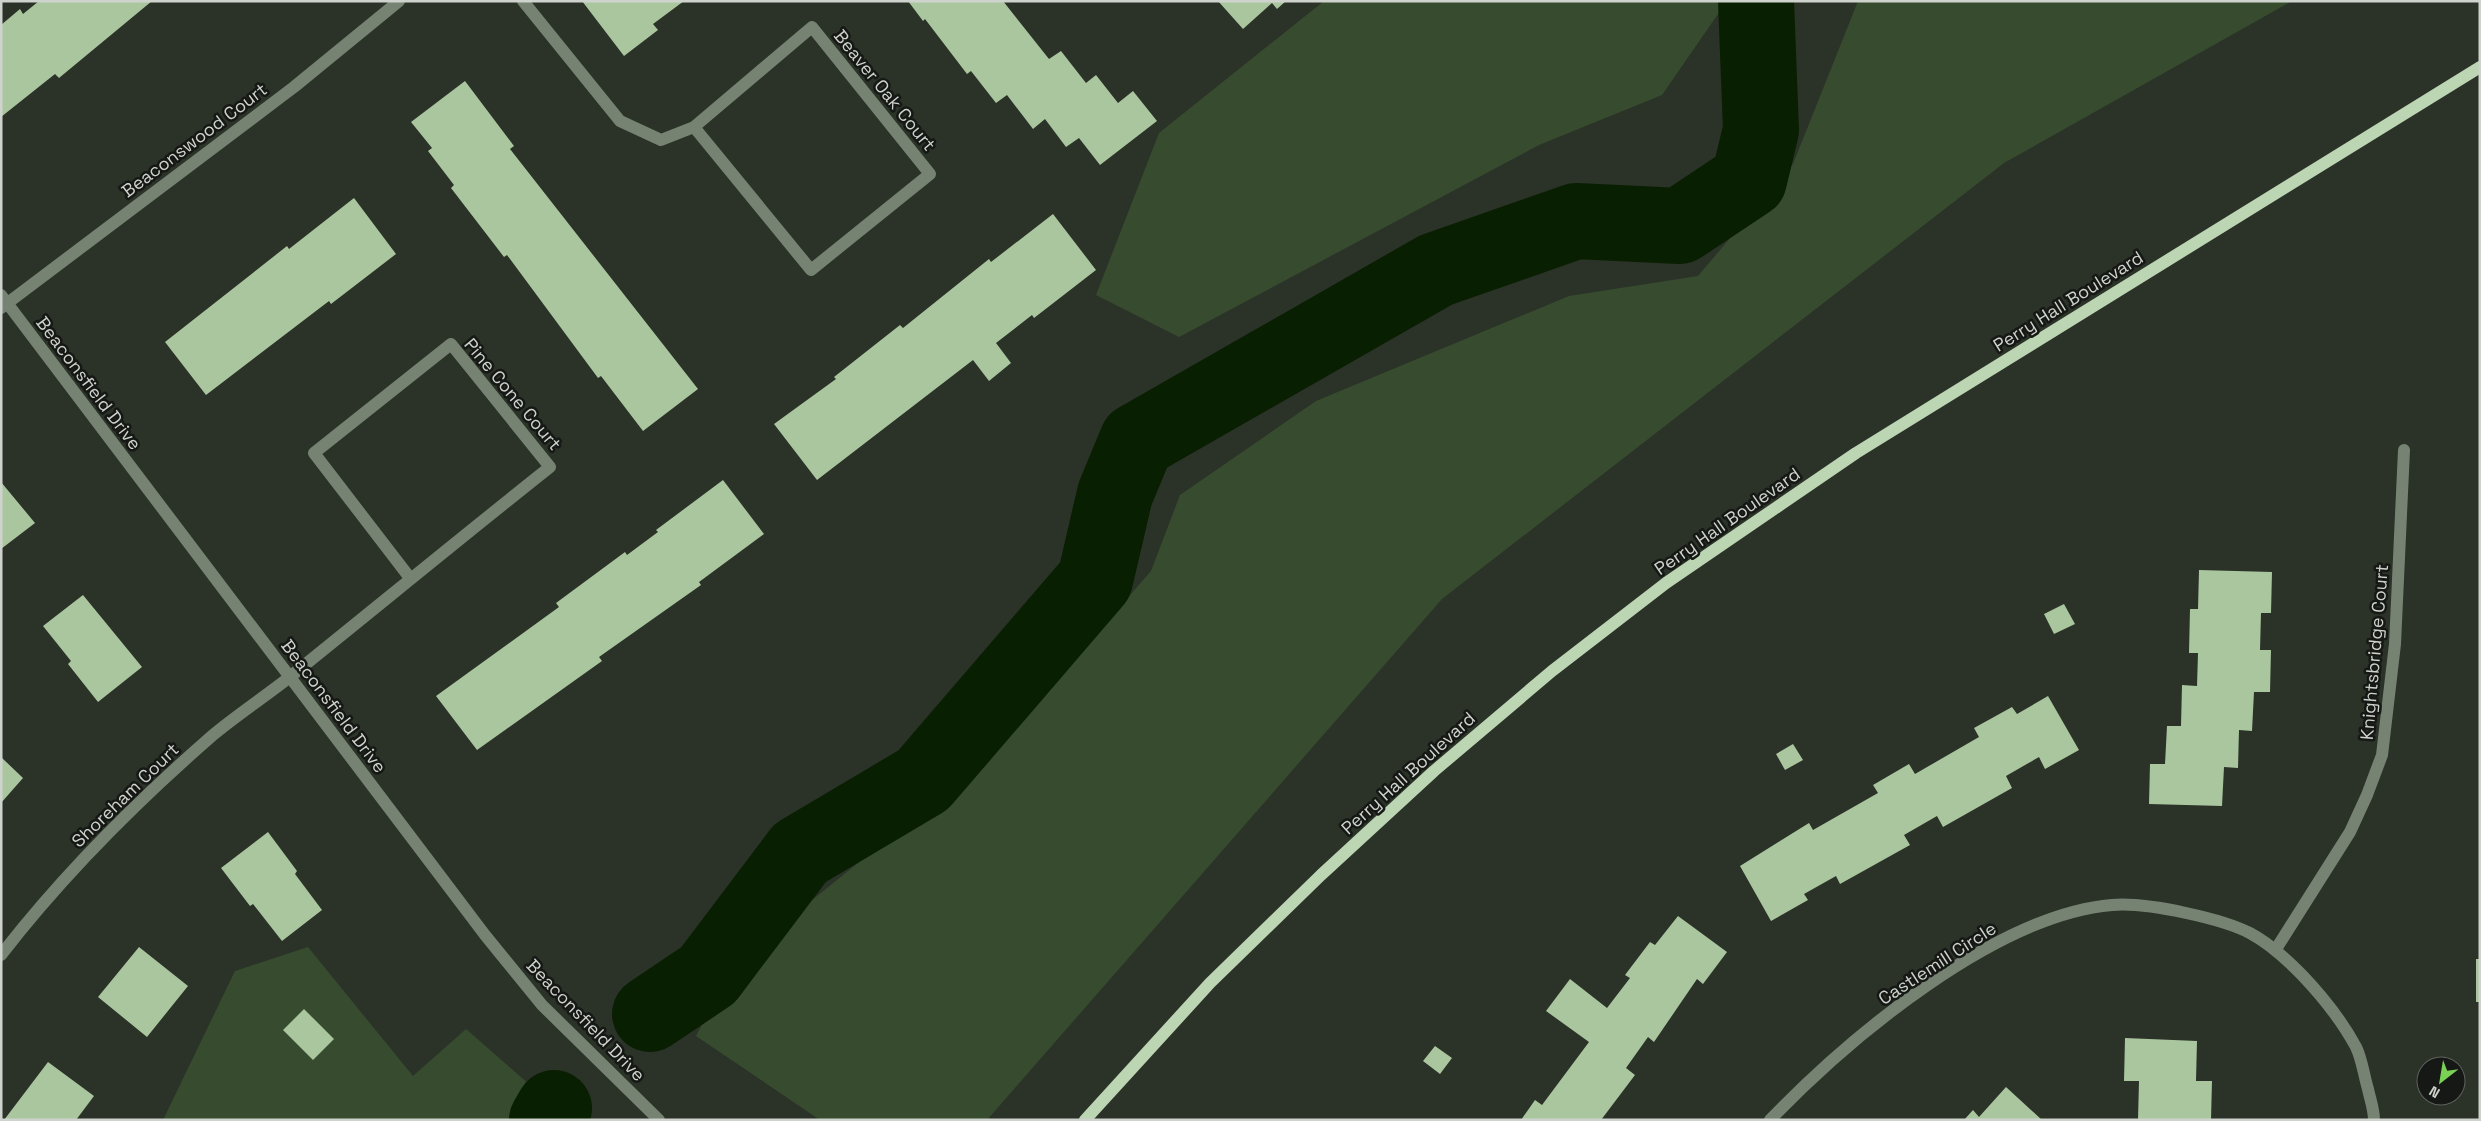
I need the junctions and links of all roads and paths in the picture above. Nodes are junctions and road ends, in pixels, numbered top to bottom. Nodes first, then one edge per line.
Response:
1 (399, 1) edge
2 (523, 1) edge
3 (2480, 67) edge
4 (694, 127) junction
5 (3, 302) edge
6 (2404, 450) dead end
7 (410, 578) junction
8 (290, 677) junction
9 (2276, 949) junction
10 (1, 955) edge
11 (659, 1120) edge
12 (1085, 1120) edge
13 (1770, 1120) edge
14 (2374, 1120) edge

1 - 5 street, Beaconswood Court
2 - 4 street, Beaver Oak Court
3 - 12 main road, Perry Hall Boulevard
4 - 4 street, Beaver Oak Court
5 - 8 street, Beaconsfield Drive
6 - 9 street, Knightsbridge Court
7 - 7 street, Pine Cone Court
7 - 8 street, Pine Cone Court
8 - 10 street, Shoreham Court
8 - 11 street, Beaconsfield Drive
9 - 13 street, Castlemill Circle
9 - 14 street, Castlemill Circle

